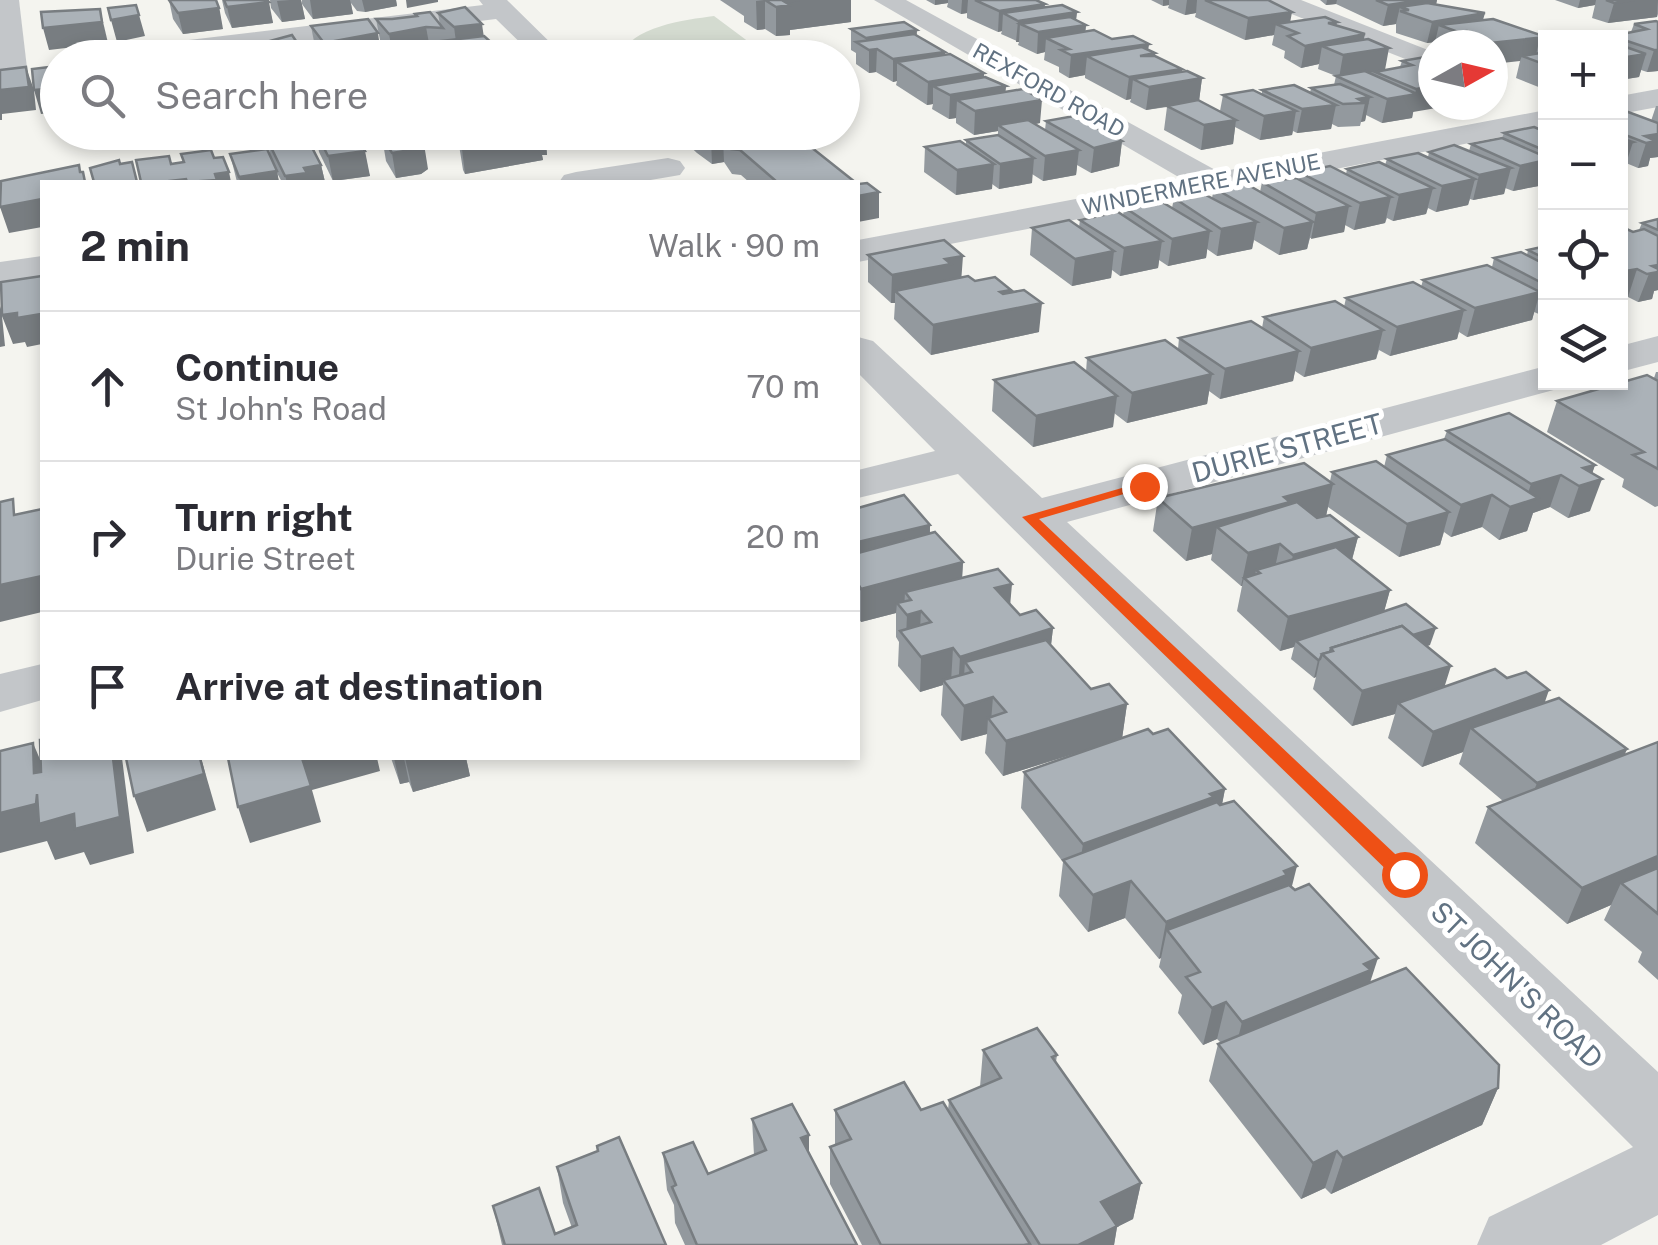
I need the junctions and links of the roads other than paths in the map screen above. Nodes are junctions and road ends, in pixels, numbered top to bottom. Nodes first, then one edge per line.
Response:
1 (6, 0) edge
2 (887, 0) edge
3 (1278, 0) edge
4 (498, 5) edge
5 (238, 40) edge
6 (534, 40) edge
7 (1418, 56) edge
8 (40, 65) edge
9 (7, 69) edge
10 (1510, 92) dead end
11 (1658, 98) edge
12 (1538, 103) edge
13 (1628, 104) edge
14 (1541, 120) edge
15 (649, 150) edge
16 (675, 176) edge
17 (609, 180) edge
18 (1211, 181) junction
19 (860, 250) edge
20 (40, 267) edge
21 (0, 274) edge
22 (1658, 349) edge
23 (860, 352) edge
24 (1628, 357) edge
25 (1538, 381) edge
26 (968, 457) junction
27 (860, 484) edge
28 (1029, 517) junction
29 (40, 683) edge
30 (0, 693) edge
31 (1658, 1122) edge
32 (1658, 1174) edge
33 (1519, 1245) edge

1 - 9 street
2 - 18 street, REXFORD ROAD
3 - 7 street
4 - 5 street
4 - 6 street
8 - 9 street
10 - 12 street
11 - 13 street
14 - 18 street, WINDERMERE AVENUE
15 - 16 street
16 - 17 street
18 - 19 street, WINDERMERE AVENUE
20 - 21 street
22 - 24 street
23 - 26 street, ST JOHN'S ROAD
25 - 28 street, DURIE STREET
26 - 27 street
26 - 28 street, ST JOHN'S ROAD
28 - 31 street, ST JOHN'S ROAD
29 - 30 street
32 - 33 street

